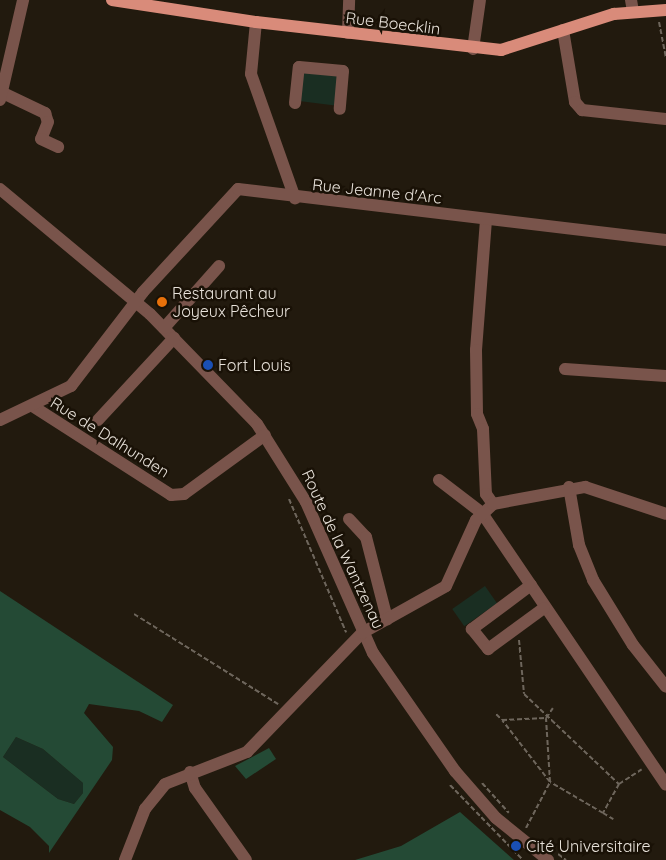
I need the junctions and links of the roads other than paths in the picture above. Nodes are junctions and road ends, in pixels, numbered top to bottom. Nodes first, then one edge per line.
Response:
1 (23, 0) edge
2 (112, 0) edge
3 (349, 0) edge
4 (480, 0) edge
5 (632, 5) edge
6 (662, 10) edge
7 (256, 22) junction
8 (562, 30) junction
9 (348, 33) junction
10 (473, 49) junction
11 (2, 97) edge
12 (295, 103) dead end
13 (340, 109) dead end
14 (666, 119) edge
15 (58, 147) dead end
16 (0, 189) edge
17 (295, 198) junction
18 (486, 220) junction
19 (666, 240) edge
20 (219, 266) dead end
21 (135, 302) junction
22 (164, 328) junction
23 (174, 338) junction
24 (565, 369) dead end
25 (666, 376) edge
26 (34, 407) junction
27 (0, 420) edge
28 (98, 420) dead end
29 (265, 435) junction
30 (439, 480) dead end
31 (569, 487) junction
32 (493, 504) junction
33 (482, 513) junction
34 (666, 514) edge
35 (349, 519) dead end
36 (532, 586) junction
37 (544, 608) junction
38 (387, 619) junction
39 (362, 633) junction
40 (666, 687) edge
41 (190, 772) junction
42 (666, 785) edge
43 (549, 854) edge
44 (125, 860) edge
45 (246, 860) edge

1 - 11 street
2 - 7 main road, Rue Boecklin
3 - 9 street
4 - 10 street
5 - 6 main road, Rue Boecklin
5 - 8 main road, Rue Boecklin
7 - 9 main road, Rue Boecklin
7 - 17 street
8 - 10 main road, Rue Boecklin
8 - 14 street
9 - 10 main road, Rue Boecklin
11 - 15 street
12 - 13 street
16 - 21 street, Route de la Wantzenau
17 - 18 street, Rue Jeanne d'Arc
17 - 21 street, Rue Jeanne d'Arc
18 - 19 street, Rue Jeanne d'Arc
18 - 32 street
20 - 22 street
21 - 22 street, Route de la Wantzenau
21 - 26 street
22 - 23 street, Route de la Wantzenau
23 - 28 street
23 - 29 street, Route de la Wantzenau
24 - 25 street
26 - 27 street
26 - 29 street, Rue de Dalhunden
29 - 39 street, Route de la Wantzenau
30 - 33 street
31 - 32 street
31 - 34 street
31 - 40 street
32 - 33 street
33 - 36 street
33 - 38 street
35 - 38 street
36 - 37 street
36 - 37 street
37 - 42 street
38 - 39 street
39 - 41 street
39 - 43 street, Route de la Wantzenau
41 - 44 street
41 - 45 street

